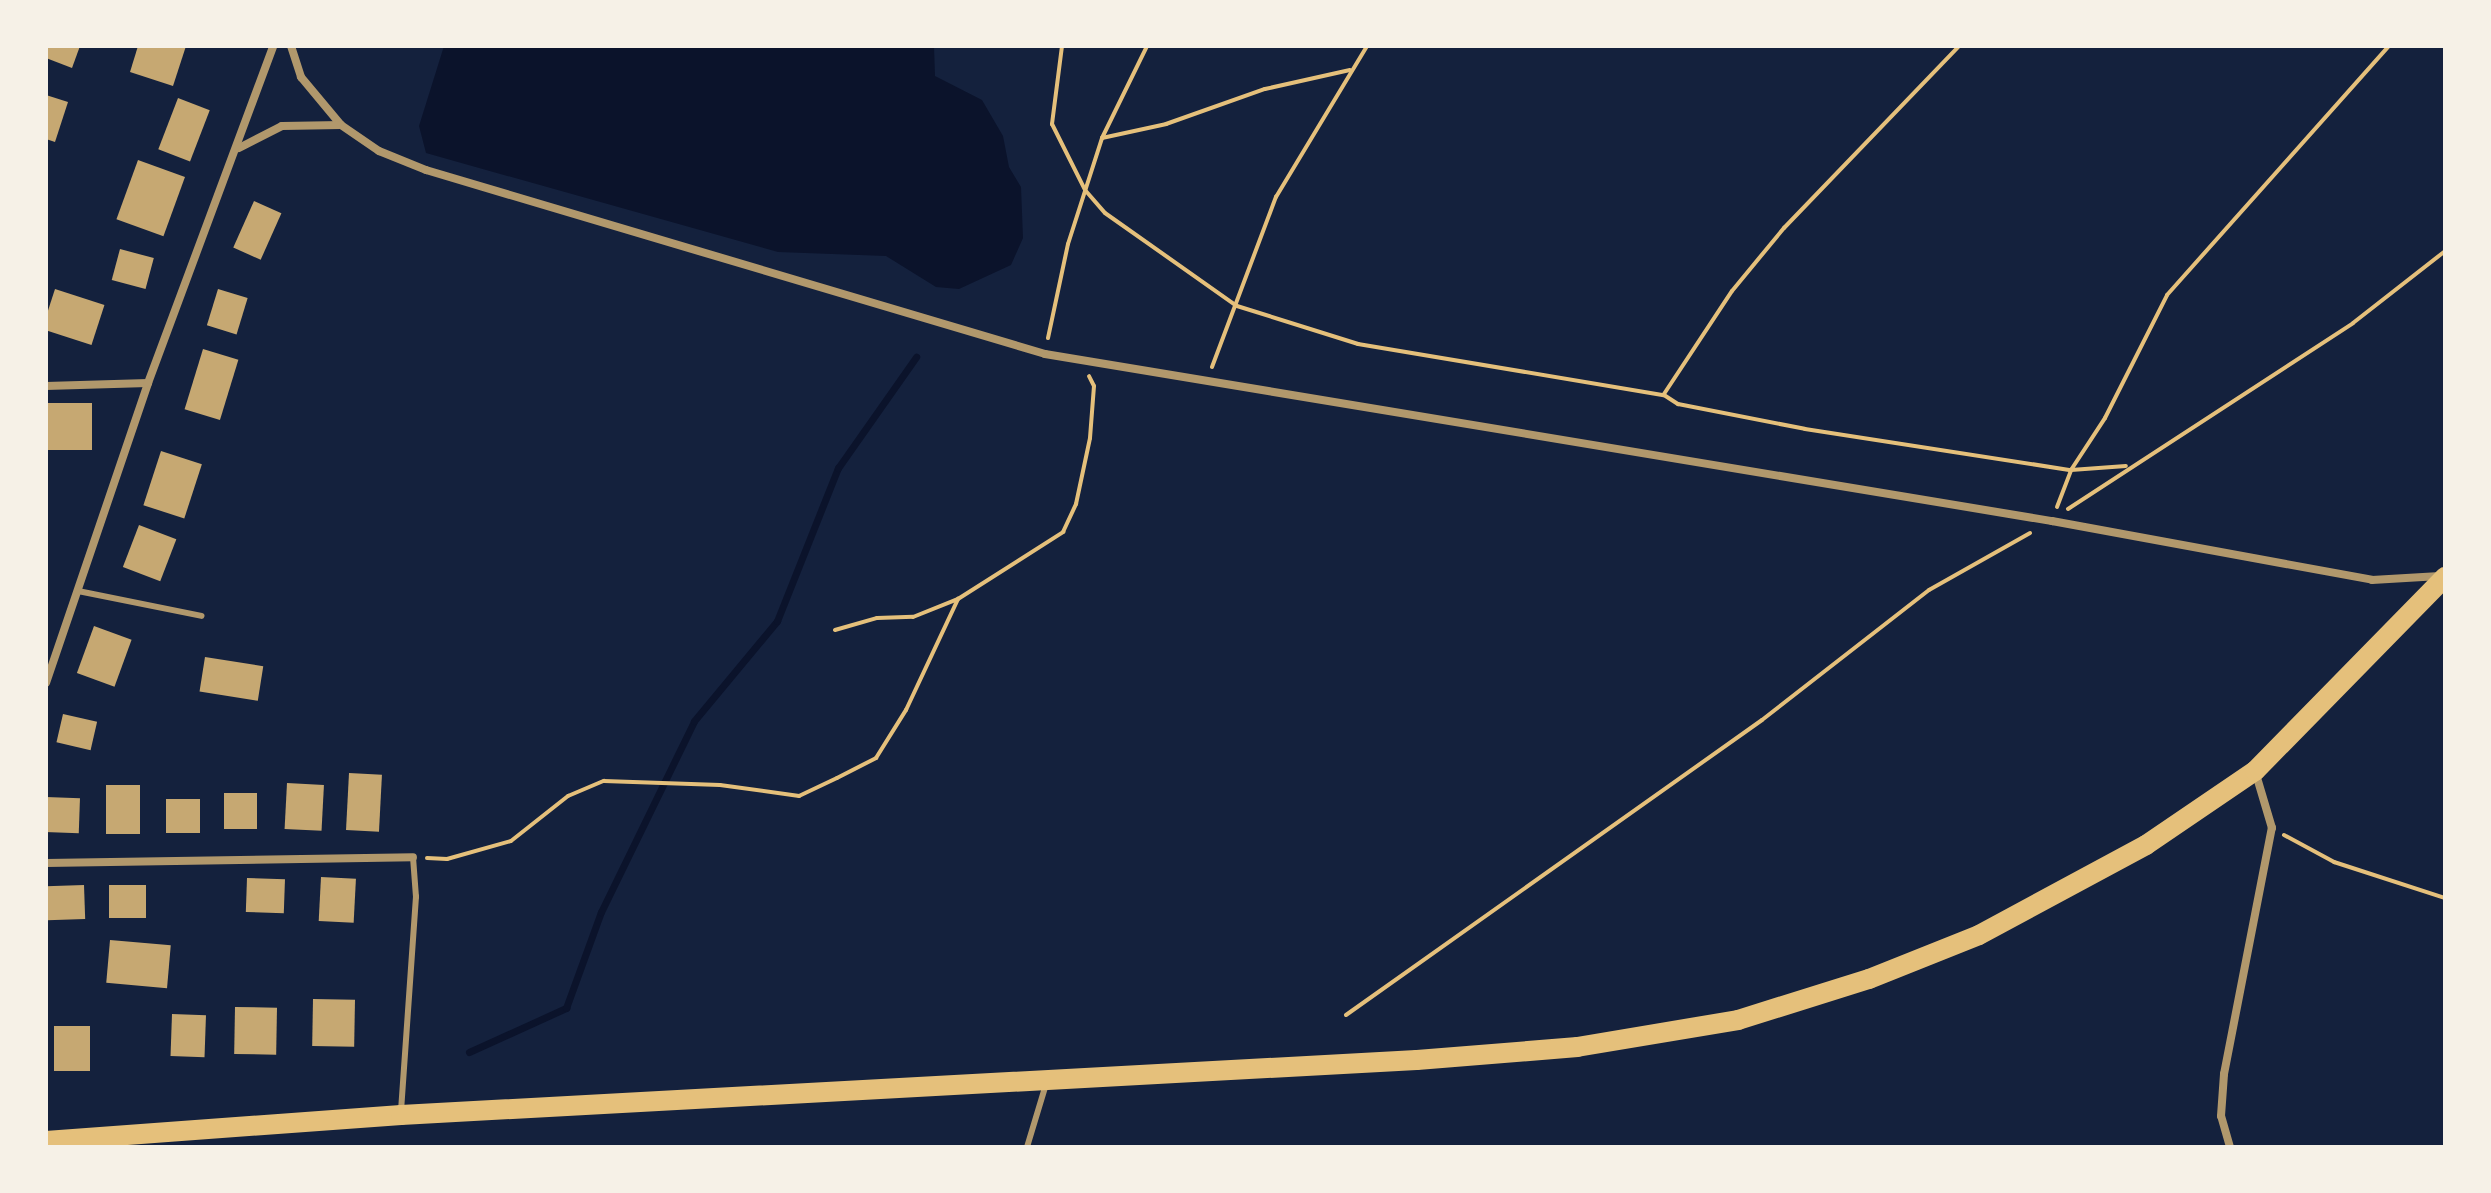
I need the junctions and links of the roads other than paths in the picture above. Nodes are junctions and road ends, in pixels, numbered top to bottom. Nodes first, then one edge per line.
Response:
1 (273, 46) edge
2 (291, 46) edge
3 (341, 125) junction
4 (239, 148) junction
5 (148, 383) junction
6 (46, 386) edge
7 (2445, 576) edge
8 (78, 591) junction
9 (202, 616) dead end
10 (57, 654) junction
11 (46, 655) edge
12 (46, 683) edge
13 (2255, 771) junction
14 (413, 857) joint
15 (46, 863) edge
16 (1046, 1084) junction
17 (401, 1115) junction
18 (46, 1141) edge
19 (1027, 1147) edge
20 (2230, 1147) edge

1 - 4 street
2 - 3 street
3 - 4 street
3 - 7 street
4 - 5 street
5 - 6 street
5 - 8 street
7 - 13 main road
8 - 9 lane
8 - 10 street
10 - 11 street
10 - 12 street
13 - 16 main road
13 - 20 street
14 - 15 street
14 - 17 lane
16 - 17 main road
16 - 19 lane
17 - 18 main road

